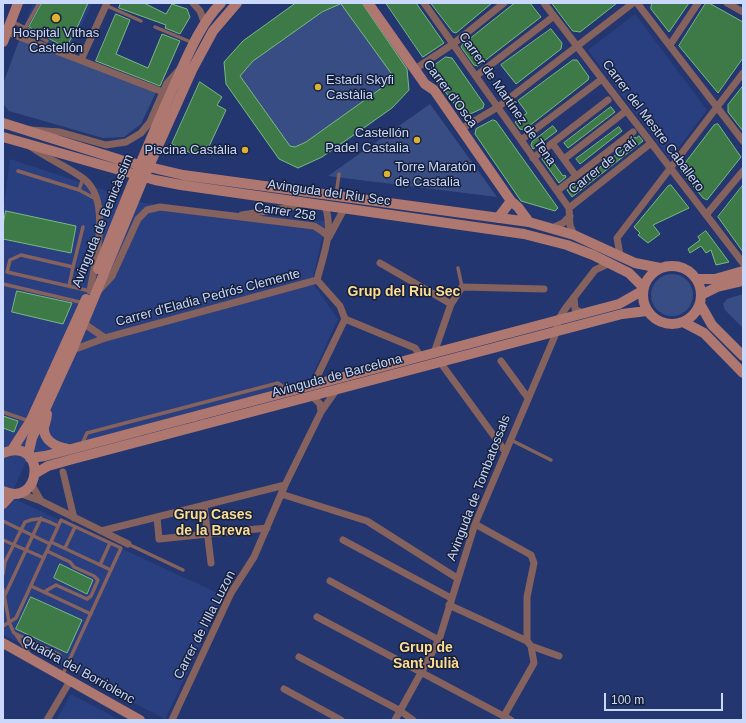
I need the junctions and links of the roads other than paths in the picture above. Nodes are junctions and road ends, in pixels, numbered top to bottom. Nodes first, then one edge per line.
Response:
1 (18, 3) edge
2 (39, 3) edge
3 (194, 3) edge
4 (237, 3) edge
5 (368, 3) edge
6 (424, 3) edge
7 (504, 3) edge
8 (544, 3) edge
9 (637, 3) edge
10 (698, 3) edge
11 (727, 3) edge
12 (106, 4) edge
13 (216, 4) edge
14 (743, 12) edge
15 (554, 16) junction
16 (11, 20) junction
17 (142, 21) dead end
18 (206, 24) junction
19 (156, 27) dead end
20 (25, 28) junction
21 (7, 32) junction
22 (47, 41) dead end
23 (3, 42) edge
24 (195, 44) junction
25 (453, 44) junction
26 (670, 45) junction
27 (577, 46) junction
28 (83, 57) junction
29 (185, 63) junction
30 (415, 69) junction
31 (743, 73) edge
32 (476, 76) junction
33 (602, 79) junction
34 (163, 92) junction
35 (608, 100) dead end
36 (498, 107) junction
37 (717, 107) junction
38 (626, 111) junction
39 (3, 123) edge
40 (461, 129) junction
41 (22, 130) junction
42 (633, 132) dead end
43 (3, 137) edge
44 (521, 140) junction
45 (743, 141) edge
46 (23, 142) junction
47 (552, 143) junction
48 (651, 143) junction
49 (147, 158) junction
50 (534, 158) junction
51 (564, 159) junction
52 (670, 168) junction
53 (18, 171) dead end
54 (743, 171) edge
55 (339, 174) dead end
56 (576, 176) junction
57 (83, 178) junction
58 (79, 190) junction
59 (557, 191) junction
60 (336, 196) junction
61 (98, 199) junction
62 (511, 201) junction
63 (302, 203) junction
64 (325, 206) junction
65 (344, 209) junction
66 (147, 210) joint
67 (570, 212) junction
68 (706, 215) junction
69 (234, 216) junction
70 (498, 218) junction
71 (529, 222) junction
72 (83, 227) dead end
73 (552, 228) junction
74 (574, 235) junction
75 (329, 237) junction
76 (593, 255) junction
77 (620, 255) junction
78 (380, 263) dead end
79 (610, 263) junction
80 (743, 263) edge
81 (73, 267) junction
82 (458, 268) dead end
83 (660, 268) junction
84 (595, 270) junction
85 (743, 271) edge
86 (697, 279) junction
87 (317, 280) junction
88 (743, 281) edge
89 (3, 284) edge
90 (69, 286) junction
91 (462, 287) junction
92 (544, 289) dead end
93 (643, 289) junction
94 (92, 293) junction
95 (574, 297) junction
96 (701, 300) junction
97 (84, 304) junction
98 (451, 304) junction
99 (565, 309) junction
100 (580, 311) junction
101 (648, 311) junction
102 (345, 320) junction
103 (682, 322) junction
104 (83, 323) junction
105 (558, 326) junction
106 (105, 338) junction
107 (72, 350) junction
108 (434, 353) junction
109 (743, 356) edge
110 (421, 357) junction
111 (501, 361) dead end
112 (440, 362) junction
113 (743, 373) edge
114 (313, 385) junction
115 (337, 389) junction
116 (312, 396) junction
117 (528, 398) junction
118 (47, 408) junction
119 (3, 412) edge
120 (321, 412) junction
121 (30, 422) junction
122 (510, 439) junction
123 (70, 449) junction
124 (7, 451) edge
125 (505, 452) junction
126 (29, 456) junction
127 (551, 460) dead end
128 (63, 472) dead end
129 (36, 473) junction
130 (32, 484) junction
131 (285, 485) junction
132 (12, 493) edge
133 (281, 494) junction
134 (41, 501) junction
135 (3, 504) edge
136 (204, 505) junction
137 (73, 517) junction
138 (157, 517) junction
139 (41, 518) junction
140 (3, 521) edge
141 (68, 524) junction
142 (475, 524) junction
143 (58, 526) junction
144 (76, 527) junction
145 (267, 528) junction
146 (20, 529) junction
147 (102, 531) junction
148 (208, 534) junction
149 (33, 535) junction
150 (3, 540) edge
151 (343, 540) dead end
152 (51, 543) junction
153 (110, 543) junction
154 (13, 544) junction
155 (128, 544) joint
156 (65, 548) junction
157 (26, 550) junction
158 (47, 551) junction
159 (44, 558) junction
160 (210, 564) dead end
161 (100, 565) junction
162 (111, 570) junction
163 (183, 570) dead end
164 (3, 574) edge
165 (457, 578) junction
166 (330, 581) dead end
167 (31, 586) junction
168 (3, 589) edge
169 (44, 592) junction
170 (4, 598) edge
171 (451, 598) junction
172 (449, 605) junction
173 (91, 614) junction
174 (317, 617) dead end
175 (9, 622) junction
176 (3, 626) edge
177 (14, 633) junction
178 (438, 640) junction
179 (3, 643) edge
180 (529, 644) junction
181 (60, 656) dead end
182 (560, 656) dead end
183 (299, 657) dead end
184 (34, 661) junction
185 (421, 671) junction
186 (66, 678) junction
187 (284, 689) dead end
188 (399, 710) junction
189 (504, 716) junction
190 (47, 720) edge
191 (140, 720) edge
192 (172, 720) edge
193 (341, 720) edge
194 (395, 720) edge
195 (413, 720) edge
196 (511, 720) edge

1 - 16 main road
2 - 20 lane
3 - 18 street
4 - 49 main road, Avinguda de Benicàssim
5 - 30 main road, Carrer d'Osca
6 - 25 street, Carrer de Martínez de Tena
7 - 25 street
8 - 15 street, Carrer del Mestre Caballero
9 - 26 street
9 - 27 street
10 - 26 street
11 - 14 street
12 - 17 lane
12 - 28 street
13 - 18 main road, Avinguda de Benicàssim
15 - 27 street, Carrer del Mestre Caballero
15 - 32 street
16 - 20 lane
16 - 21 main road
18 - 24 main road, Avinguda de Benicàssim
19 - 24 lane
20 - 22 lane
21 - 23 main road
21 - 28 street
24 - 29 main road, Avinguda de Benicàssim
25 - 30 street
25 - 32 street, Carrer de Martínez de Tena
26 - 37 street
27 - 33 street, Carrer del Mestre Caballero
27 - 36 street
28 - 34 street
29 - 34 street
29 - 49 main road, Avinguda de Benicàssim
30 - 40 main road, Carrer d'Osca
31 - 37 street
32 - 36 street, Carrer de Martínez de Tena
33 - 38 street, Carrer del Mestre Caballero
33 - 44 street
34 - 41 street
35 - 47 street
36 - 40 street
36 - 44 street, Carrer de Martínez de Tena
37 - 45 street
37 - 52 street
38 - 48 street, Carrer del Mestre Caballero
38 - 51 street
39 - 41 main road, Avinguda del Riu Sec
40 - 62 main road, Carrer d'Osca
41 - 60 main road, Avinguda del Riu Sec
42 - 56 street
43 - 46 main road, Avinguda del Riu Sec
44 - 50 street, Carrer de Martínez de Tena
46 - 57 street
46 - 63 main road, Avinguda del Riu Sec
47 - 50 street
47 - 51 street
48 - 52 street, Carrer del Mestre Caballero
48 - 67 street, Carrer de Catí
49 - 94 main road, Avinguda de Benicàssim
50 - 59 street, Carrer de Martínez de Tena
51 - 56 street
52 - 68 street, Carrer del Mestre Caballero
52 - 77 street
53 - 58 lane
54 - 68 street
55 - 60 lane
56 - 59 street
57 - 58 lane
57 - 61 street
58 - 61 lane
59 - 67 street, Carrer de Martínez de Tena
60 - 70 main road, Avinguda del Riu Sec
61 - 94 street
62 - 70 main road
62 - 71 main road, Carrer d'Osca
63 - 64 main road, Avinguda del Riu Sec
63 - 69 street, Carrer 258
64 - 65 main road, Avinguda del Riu Sec
64 - 75 street, Carrer d'Eladia Pedrós Clemente
65 - 75 street, Carrer d'Eladia Pedrós Clemente
65 - 76 main road, Avinguda del Riu Sec
66 - 69 street, Carrer 258
66 - 94 street, Avinguda de Benicàssim
67 - 73 street
67 - 74 street
68 - 80 street, Carrer del Mestre Caballero
69 - 75 street, Carrer 258
70 - 71 main road, Avinguda del Riu Sec
71 - 73 main road, Avinguda del Riu Sec
72 - 81 lane
73 - 74 main road, Avinguda del Riu Sec
74 - 77 main road, Avinguda del Riu Sec
75 - 87 street, Carrer d'Eladia Pedrós Clemente
76 - 79 main road, Avinguda del Riu Sec
76 - 84 street
77 - 83 main road, Avinguda del Riu Sec
78 - 98 street
79 - 84 street
79 - 93 main road, Avinguda del Riu Sec
81 - 90 lane
81 - 90 lane
82 - 91 lane
83 - 86 main road
83 - 93 main road
84 - 95 street, Avinguda de Tombatossals
85 - 86 main road
86 - 96 main road
87 - 102 street, Carrer d'Eladia Pedrós Clemente
87 - 106 street, Carrer d'Eladia Pedrós Clemente
88 - 96 main road
89 - 97 lane
90 - 94 lane
91 - 92 street
91 - 98 street
93 - 100 main road, Avinguda de Barcelona
93 - 101 main road
94 - 97 main road, Avinguda de Benicàssim
94 - 104 main road, Avinguda de Benicàssim
95 - 99 street, Avinguda de Tombatossals
95 - 100 street
96 - 103 main road
96 - 109 main road
97 - 121 main road, Avinguda de Benicàssim
98 - 108 street
99 - 100 street, Avinguda de Barcelona
99 - 105 street, Avinguda de Tombatossals
100 - 105 main road, Avinguda de Barcelona
101 - 103 main road
101 - 105 main road, Avinguda de Barcelona
102 - 110 street
102 - 114 street
103 - 113 main road
104 - 106 street, Carrer d'Eladia Pedrós Clemente
104 - 107 main road, Avinguda de Benicàssim
105 - 108 main road, Avinguda de Barcelona
105 - 112 main road, Avinguda de Barcelona
105 - 117 street, Avinguda de Tombatossals
106 - 107 street, Carrer d'Eladia Pedrós Clemente
107 - 118 main road, Avinguda de Benicàssim
108 - 110 main road, Avinguda de Barcelona
110 - 114 main road, Avinguda de Barcelona
111 - 117 street
112 - 115 main road, Avinguda de Barcelona
112 - 125 street
114 - 123 main road, Avinguda de Barcelona
115 - 116 main road, Avinguda de Barcelona
115 - 120 street, Carrer de l'Illa Luzon
116 - 120 street
116 - 129 main road, Avinguda de Barcelona
117 - 122 street, Avinguda de Tombatossals
118 - 123 main road
118 - 126 main road, Avinguda de Benicàssim
119 - 121 lane
120 - 131 street, Carrer de l'Illa Luzon
121 - 124 main road, Avinguda de Benicàssim
122 - 125 street, Avinguda de Tombatossals
122 - 127 lane
123 - 126 main road, Avinguda de Barcelona
124 - 126 main road
125 - 142 street, Avinguda de Tombatossals
126 - 129 main road
128 - 137 street
129 - 130 main road
130 - 132 main road
130 - 134 street
131 - 133 street, Carrer de l'Illa Luzon
131 - 136 street
132 - 134 street
132 - 135 main road
133 - 145 street, Carrer de l'Illa Luzon
133 - 165 street
134 - 137 street
136 - 138 street
136 - 148 street
137 - 141 lane
137 - 147 street
138 - 147 street
138 - 148 street
139 - 143 lane
139 - 146 lane
139 - 149 lane
140 - 146 lane
141 - 143 lane
141 - 144 lane
142 - 165 street, Avinguda de Tombatossals
142 - 180 street
143 - 152 lane
144 - 153 lane
144 - 156 lane
145 - 148 street
145 - 192 street, Carrer de l'Illa Luzon
146 - 149 lane
146 - 154 lane
147 - 155 street
148 - 160 street
149 - 152 lane
149 - 157 lane
150 - 154 lane
151 - 171 street
152 - 156 lane
152 - 158 lane
153 - 161 lane
153 - 162 lane
154 - 157 lane
154 - 164 lane
155 - 163 lane
156 - 161 lane
157 - 159 lane
157 - 170 lane
158 - 159 lane
158 - 169 lane
159 - 167 lane
161 - 162 lane
162 - 173 lane
165 - 171 street, Avinguda de Tombatossals
166 - 178 street
167 - 169 lane
167 - 175 lane
168 - 170 lane
169 - 173 lane
170 - 175 lane
171 - 172 street, Avinguda de Tombatossals
172 - 178 street, Avinguda de Tombatossals
172 - 180 street
173 - 186 lane
174 - 185 street
175 - 176 lane
175 - 177 lane
177 - 181 lane
177 - 184 lane
178 - 185 street, Avinguda de Tombatossals
179 - 184 main road, Quadra del Borriolenc
180 - 182 street
180 - 189 street
183 - 188 street
184 - 186 main road, Quadra del Borriolenc
185 - 188 street, Avinguda de Tombatossals
185 - 189 street
186 - 190 street
186 - 191 main road, Quadra del Borriolenc
187 - 193 street
188 - 194 street, Avinguda de Tombatossals
188 - 195 street
189 - 196 street

